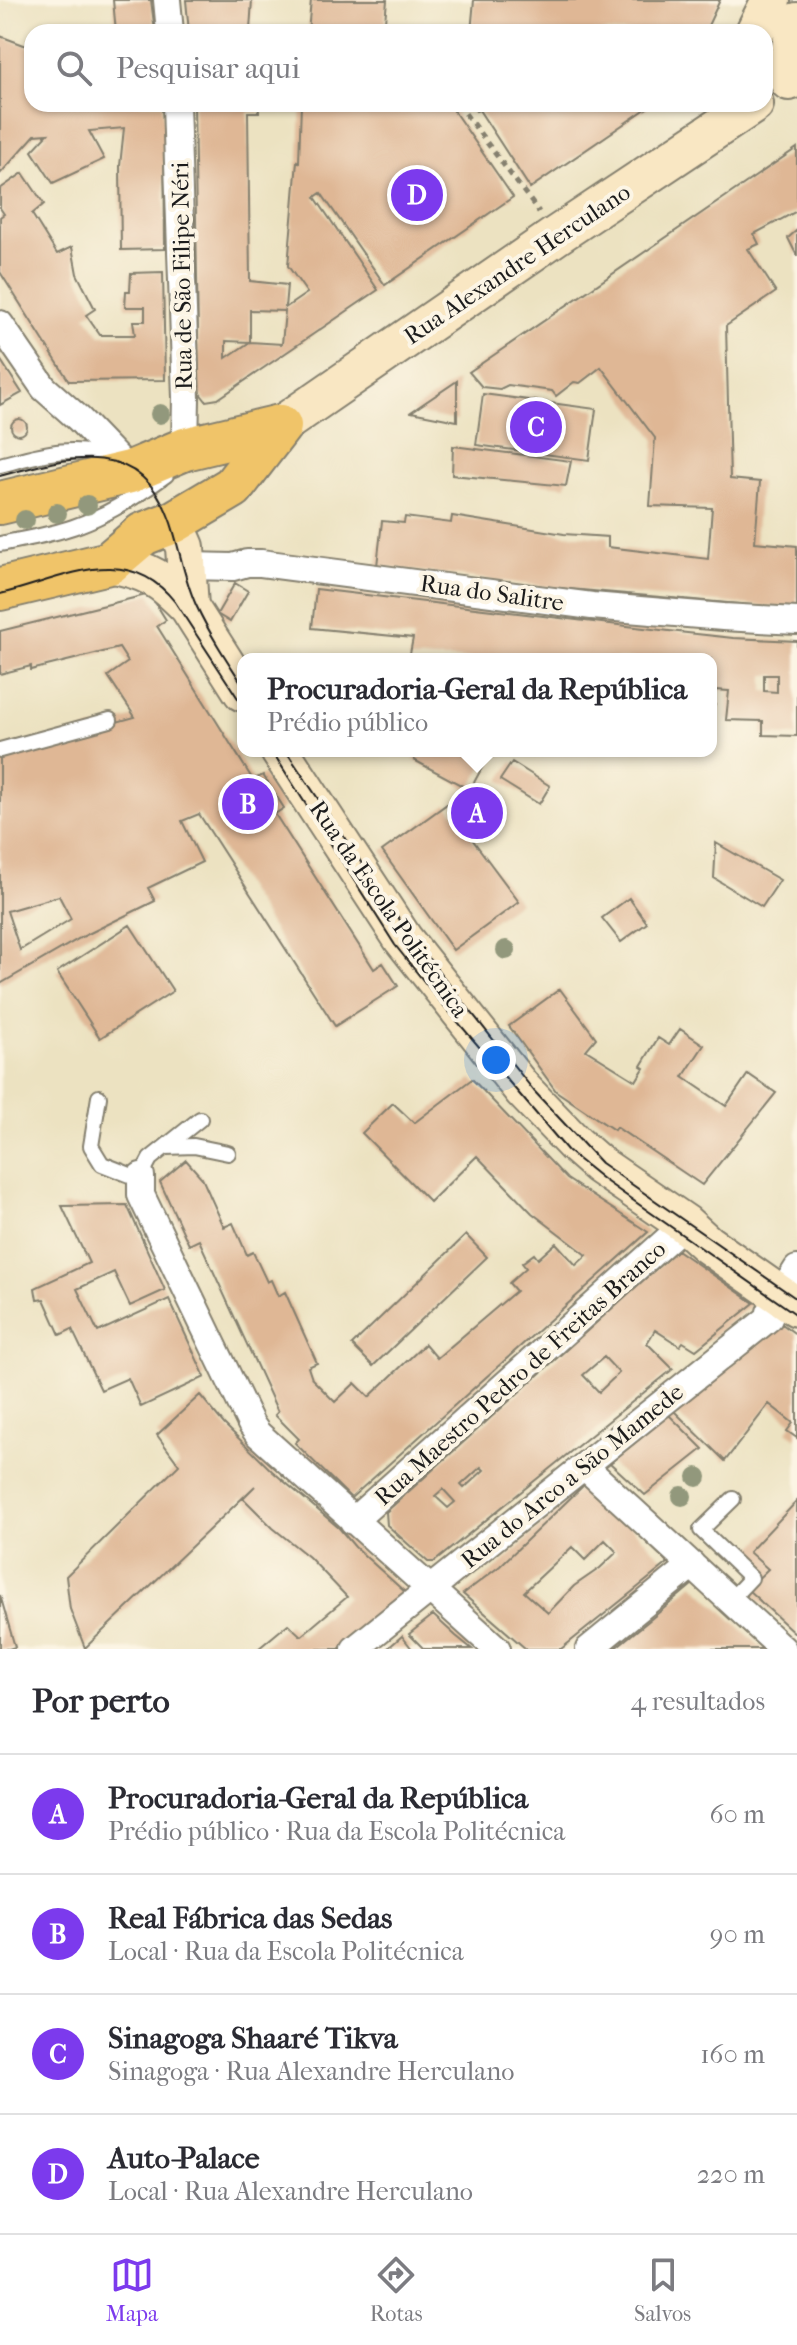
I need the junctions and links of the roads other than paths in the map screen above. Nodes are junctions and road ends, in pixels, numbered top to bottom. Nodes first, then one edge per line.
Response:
1 (167, 0) edge
2 (771, 0) edge
3 (797, 22) edge
4 (169, 24) edge
5 (759, 24) edge
6 (787, 86) edge
7 (176, 112) edge
8 (713, 112) edge
9 (742, 112) edge
10 (697, 143) junction
11 (0, 324) edge
12 (280, 426) junction
13 (198, 445) junction
14 (0, 465) edge
15 (139, 480) junction
16 (0, 503) edge
17 (174, 522) junction
18 (0, 544) edge
19 (120, 565) junction
20 (188, 566) junction
21 (0, 589) edge
22 (189, 607) junction
23 (797, 621) edge
24 (237, 683) edge
25 (110, 720) dead end
26 (0, 750) edge
27 (284, 757) edge
28 (99, 1097) dead end
29 (200, 1119) dead end
30 (165, 1147) junction
31 (228, 1153) dead end
32 (141, 1176) junction
33 (685, 1224) junction
34 (791, 1291) edge
35 (584, 1466) junction
36 (733, 1499) dead end
37 (353, 1521) junction
38 (692, 1565) junction
39 (430, 1589) junction
40 (730, 1600) junction
41 (355, 1649) edge
42 (497, 1649) edge
43 (589, 1649) edge
44 (783, 1649) edge

1 - 4 street
2 - 5 main road
3 - 6 main road
7 - 13 street, Rua de São Filipe Néri
8 - 10 main road
9 - 10 main road, Rua Alexandre Herculano
10 - 12 main road, Rua Alexandre Herculano
11 - 15 street
12 - 13 main road, Rua Alexandre Herculano
12 - 17 main road, Rua Alexandre Herculano
13 - 15 main road, Rua Alexandre Herculano
14 - 15 lane
15 - 16 main road, Rua Alexandre Herculano
15 - 17 main road
15 - 18 lane
17 - 19 main road
17 - 20 main road
19 - 20 main road
19 - 21 main road
19 - 22 main road
20 - 22 main road
20 - 23 street, Rua do Salitre
22 - 24 main road
25 - 26 lane
27 - 33 main road, Rua da Escola Politécnica
28 - 32 lane
29 - 30 lane
30 - 31 lane
30 - 32 lane
32 - 37 street
33 - 34 main road, Rua da Escola Politécnica
33 - 37 street, Rua Maestro Pedro de Freitas Branco
34 - 35 street, Rua do Arco a São Mamede
35 - 38 street
35 - 39 street, Rua do Arco a São Mamede
36 - 40 lane
37 - 39 street
38 - 40 street
38 - 43 street
39 - 41 street, Rua do Arco a São Mamede
39 - 42 street
40 - 44 street

